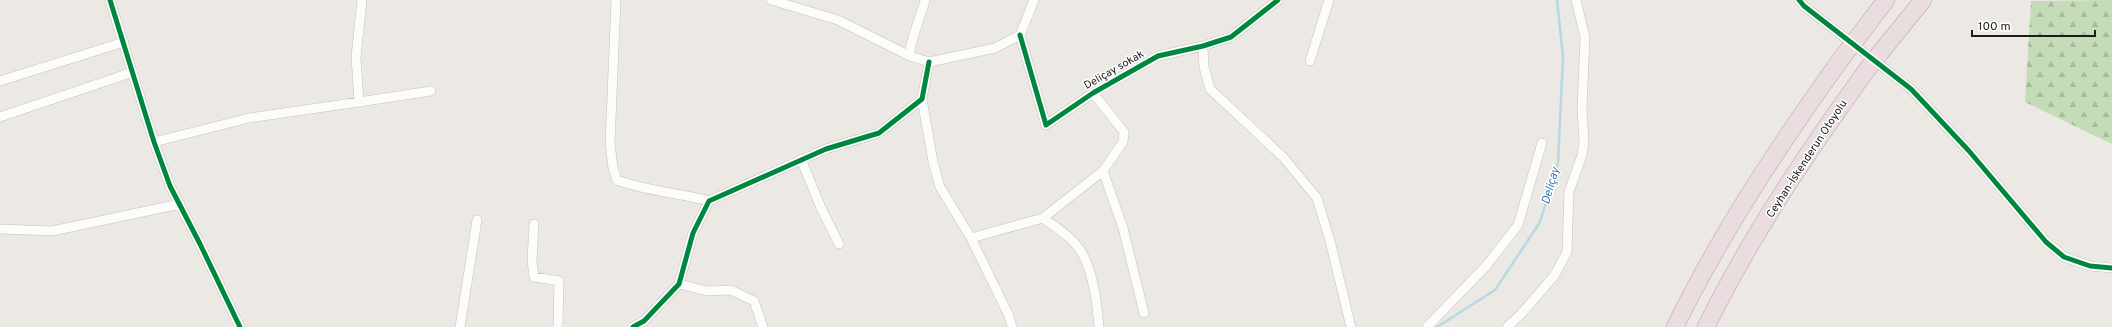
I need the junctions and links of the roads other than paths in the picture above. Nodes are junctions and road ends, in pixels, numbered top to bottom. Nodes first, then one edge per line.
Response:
1 (110, 0) edge
2 (362, 0) edge
3 (616, 0) edge
4 (771, 0) edge
5 (925, 0) edge
6 (1034, 0) edge
7 (1329, 0) edge
8 (1576, 0) edge
9 (1799, 0) edge
10 (1886, 0) edge
11 (1923, 0) edge
12 (1274, 1) edge
13 (1020, 34) junction
14 (124, 42) junction
15 (1204, 46) junction
16 (910, 56) junction
17 (1310, 61) dead end
18 (929, 62) junction
19 (133, 72) junction
20 (0, 81) edge
21 (431, 91) dead end
22 (1094, 93) junction
23 (922, 99) junction
24 (359, 102) junction
25 (0, 117) edge
26 (154, 142) junction
27 (1542, 143) dead end
28 (801, 159) junction
29 (1103, 171) junction
30 (709, 201) junction
31 (180, 204) junction
32 (1043, 218) junction
33 (477, 220) dead end
34 (534, 224) dead end
35 (0, 229) edge
36 (971, 238) junction
37 (839, 244) dead end
38 (2112, 268) edge
39 (678, 284) junction
40 (1144, 313) dead end
41 (240, 327) edge
42 (460, 327) edge
43 (558, 327) edge
44 (633, 327) edge
45 (763, 327) edge
46 (1012, 327) edge
47 (1099, 327) edge
48 (1351, 327) edge
49 (1427, 327) edge
50 (1507, 327) edge
51 (1675, 327) edge
52 (1706, 327) edge

1 - 14 street
2 - 24 street
3 - 30 street
4 - 16 street
5 - 16 street
6 - 13 street
7 - 17 street
8 - 50 street
9 - 38 street
10 - 51 highway, bridge
11 - 52 highway, Ceyhan-İskenderun Otoyolu, bridge
12 - 15 street, Deliçay sokak
13 - 18 street
13 - 22 street, Deliçay sokak
14 - 19 street
14 - 20 street
15 - 22 street, Deliçay sokak
15 - 48 street
16 - 18 street
18 - 23 street
19 - 25 street
19 - 26 street
21 - 24 street
22 - 29 street
23 - 28 street
23 - 36 street
24 - 26 street
26 - 31 street
27 - 49 street
28 - 30 street
28 - 37 street
29 - 32 street
29 - 40 street
30 - 39 street
31 - 35 street
31 - 41 street
32 - 36 street
32 - 47 street
33 - 42 street
34 - 43 street
36 - 46 street
39 - 44 street
39 - 45 street

